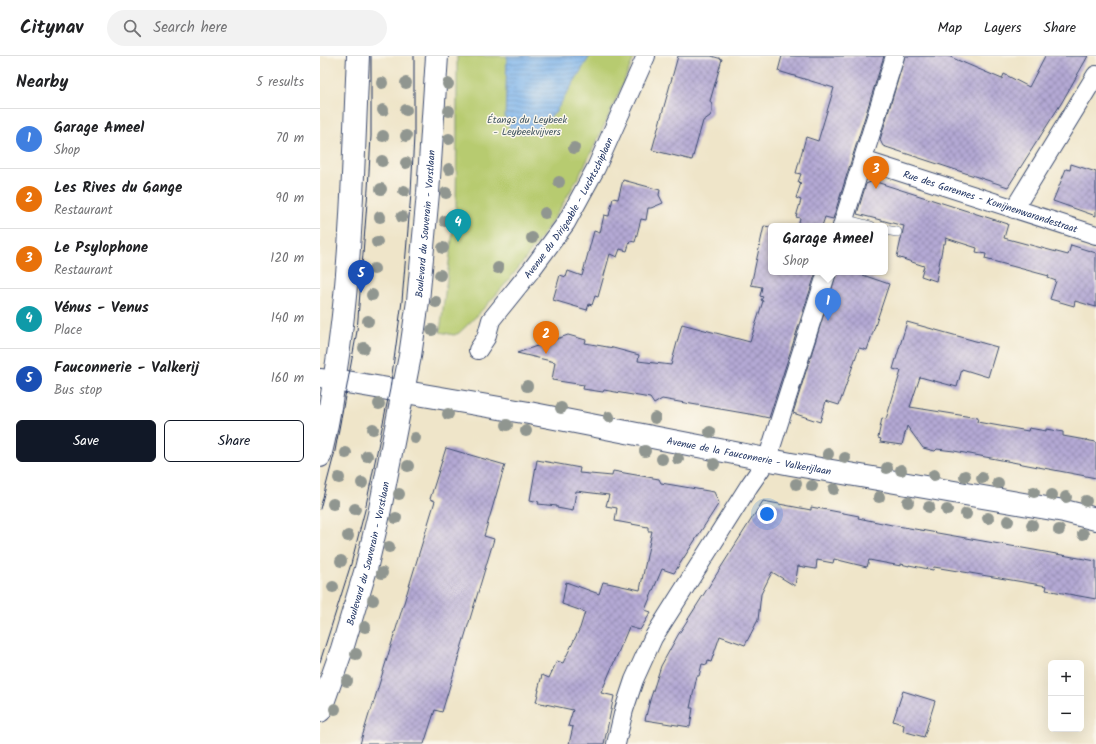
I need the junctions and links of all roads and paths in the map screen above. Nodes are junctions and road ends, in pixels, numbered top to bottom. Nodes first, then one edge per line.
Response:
1 (358, 56) edge
2 (437, 56) edge
3 (646, 56) edge
4 (895, 56) edge
5 (1096, 75) edge
6 (863, 160) junction
7 (1014, 208) junction
8 (843, 222) edge
9 (888, 230) edge
10 (897, 232) dead end
11 (1096, 235) edge
12 (826, 275) edge
13 (478, 350) dead end
14 (327, 379) edge
15 (403, 391) junction
16 (320, 456) edge
17 (767, 460) junction
18 (1096, 519) edge
19 (320, 711) edge
20 (616, 744) edge

1 - 14 main road
2 - 15 main road, Boulevard du Souverain - Vorstlaan
3 - 13 street, Avenue du Dirigeable - Luchtschiplaan
4 - 6 street
5 - 7 street
6 - 7 street, Rue des Garennes - Konijnenwarandestraat
6 - 8 street
7 - 11 street, Rue des Garennes - Konijnenwarandestraat
9 - 10 lane
12 - 17 street
14 - 15 main road
14 - 16 main road
15 - 17 main road, Avenue de la Fauconnerie - Valkerijlaan
15 - 19 main road, Boulevard du Souverain - Vorstlaan
17 - 18 main road, Avenue de la Fauconnerie - Valkerijlaan
17 - 20 street

